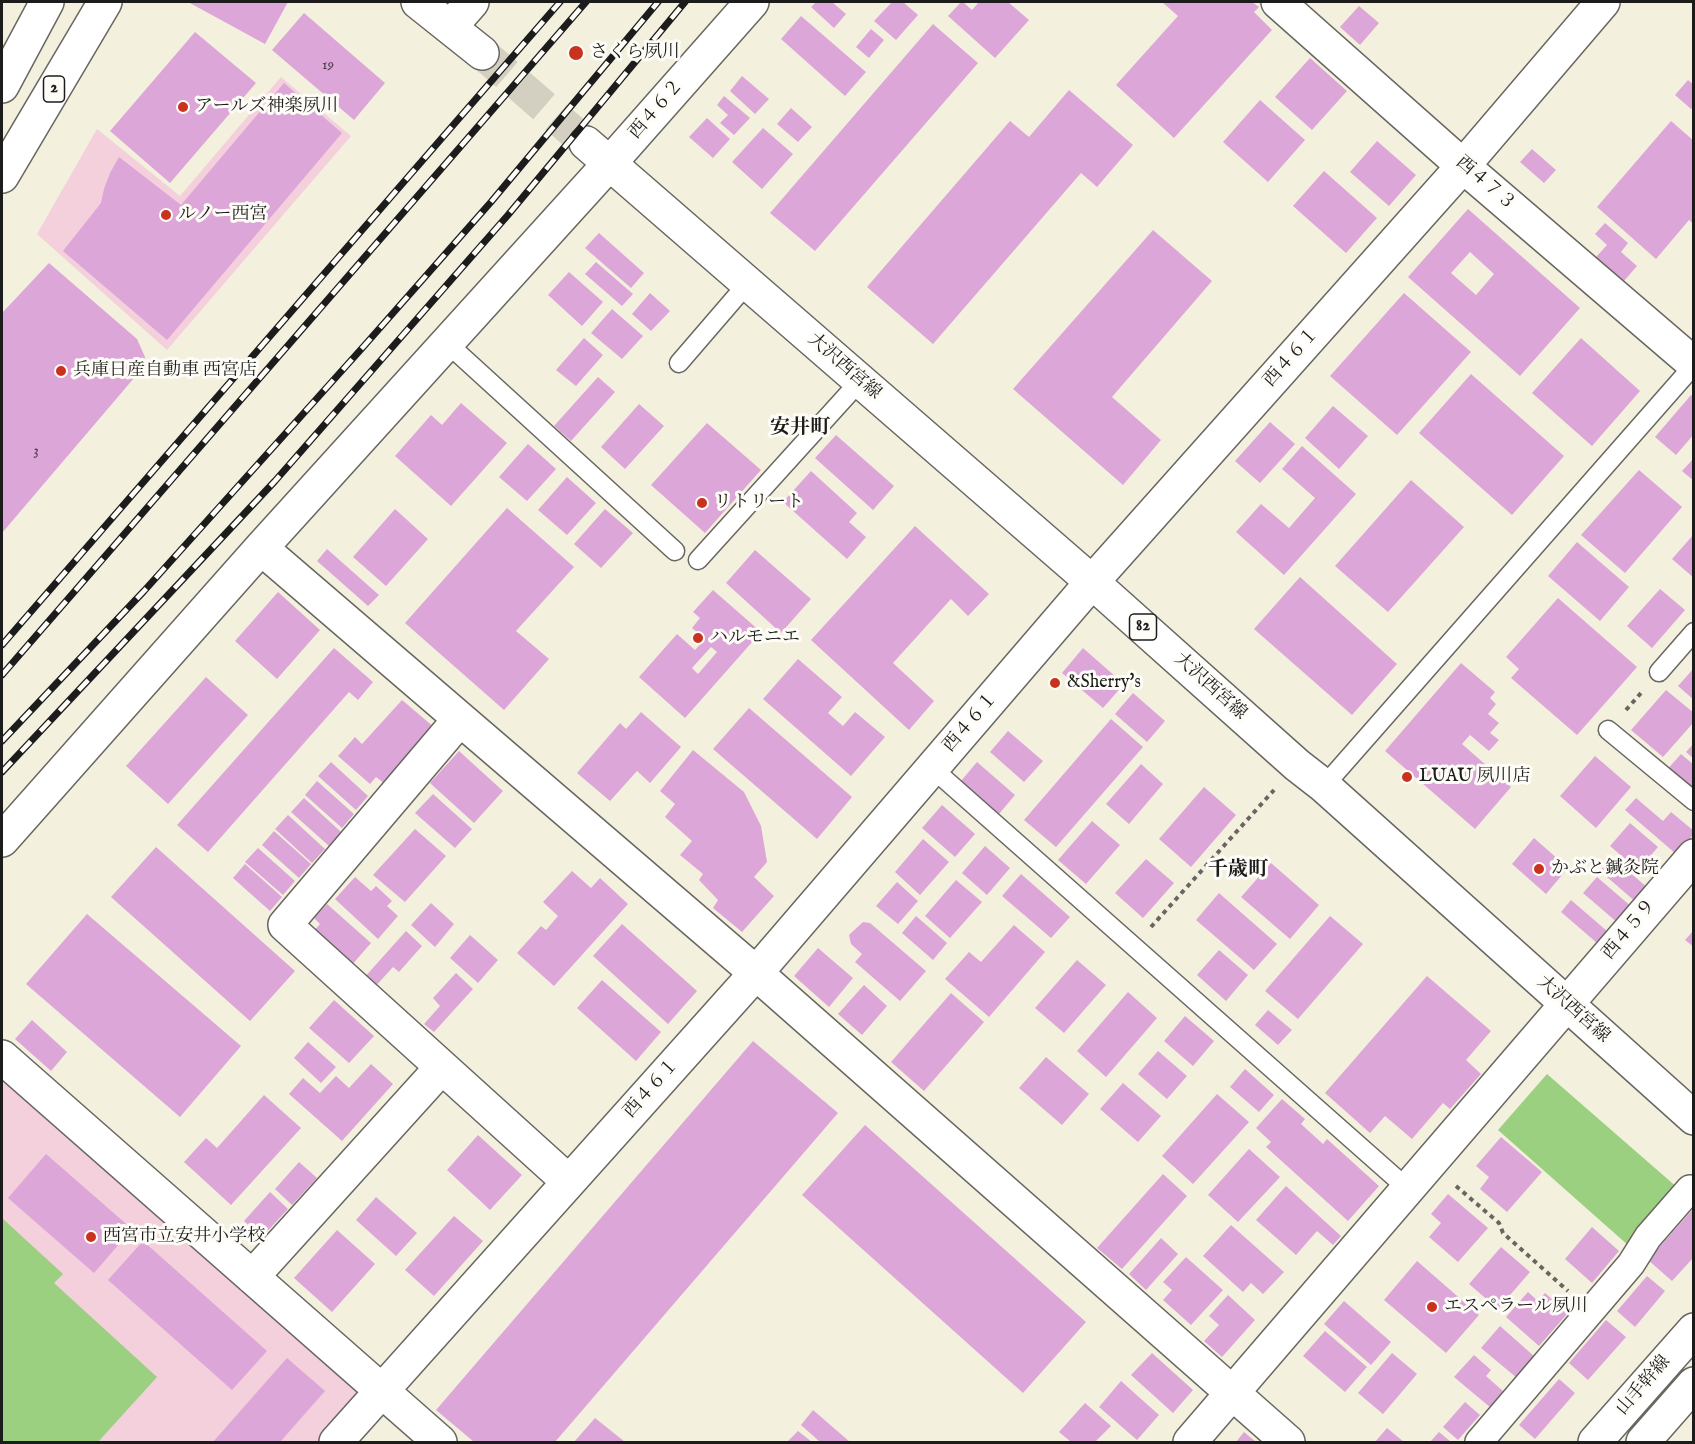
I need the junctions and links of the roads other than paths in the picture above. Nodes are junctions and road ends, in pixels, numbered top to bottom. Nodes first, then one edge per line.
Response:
1 (47, 2) edge
2 (105, 2) edge
3 (418, 2) edge
4 (472, 2) edge
5 (752, 2) edge
6 (1278, 2) edge
7 (1604, 2) edge
8 (450, 27) junction
9 (482, 53) tunnel mouth
10 (2, 86) edge
11 (598, 154) junction
12 (1463, 166) junction
13 (2, 176) edge
14 (747, 284) junction
15 (447, 343) junction
16 (679, 363) dead end
17 (1694, 364) edge
18 (860, 381) junction
19 (261, 548) junction
20 (675, 551) dead end
21 (698, 560) dead end
22 (1092, 582) junction
23 (1694, 632) edge
24 (1659, 672) road end
25 (460, 719) junction
26 (1608, 730) road end
27 (932, 768) junction
28 (1324, 786) junction
29 (1694, 801) edge
30 (2, 840) edge
31 (1694, 856) edge
32 (756, 973) junction
33 (1566, 1004) junction
34 (2, 1057) edge
35 (442, 1067) junction
36 (1694, 1118) edge
37 (569, 1182) junction
38 (1408, 1189) junction
39 (1690, 1189) dead end
40 (252, 1277) junction
41 (1694, 1330) edge
42 (1694, 1384) edge
43 (382, 1391) junction
44 (1232, 1394) junction
45 (336, 1443) edge
46 (440, 1443) edge
47 (1190, 1443) edge
48 (1288, 1443) edge
49 (1479, 1443) edge
50 (1595, 1443) edge
51 (1643, 1443) edge

1 - 10 main road
2 - 13 main road, 2
3 - 8 main road
4 - 8 main road
5 - 11 main road, 西４６２
6 - 12 main road, 西４７３
7 - 12 main road, 西４６１
8 - 9 main road
11 - 14 main road, 大沢西宮線 / 82
11 - 15 main road, 西４６２
12 - 17 main road, 西４７３
12 - 22 main road, 西４６１
14 - 16 lane
14 - 18 main road, 大沢西宮線 / 82
15 - 19 main road, 西４６２
15 - 20 lane
17 - 28 lane
18 - 21 lane
18 - 22 main road, 大沢西宮線 / 82
19 - 25 main road
19 - 30 main road, 西４６２
22 - 27 main road, 西４６１
22 - 28 main road, 大沢西宮線 / 82
23 - 24 lane
25 - 32 main road
25 - 35 main road
26 - 29 lane
27 - 32 main road, 西４６１
27 - 38 lane
28 - 33 main road, 大沢西宮線 / 82
31 - 33 main road, 西４５９
32 - 37 main road, 西４６１
32 - 44 main road
33 - 36 main road, 大沢西宮線 / 82
33 - 38 main road, 西４５９
34 - 40 main road
35 - 37 main road
35 - 40 main road
37 - 43 main road, 西４６１
38 - 44 main road, 西４５９
39 - 49 street
40 - 43 main road
41 - 50 main road, 山手幹線
42 - 51 main road, 山手幹線
43 - 45 main road, 西４６１
43 - 46 main road
44 - 47 main road, 西４５９
44 - 48 main road

